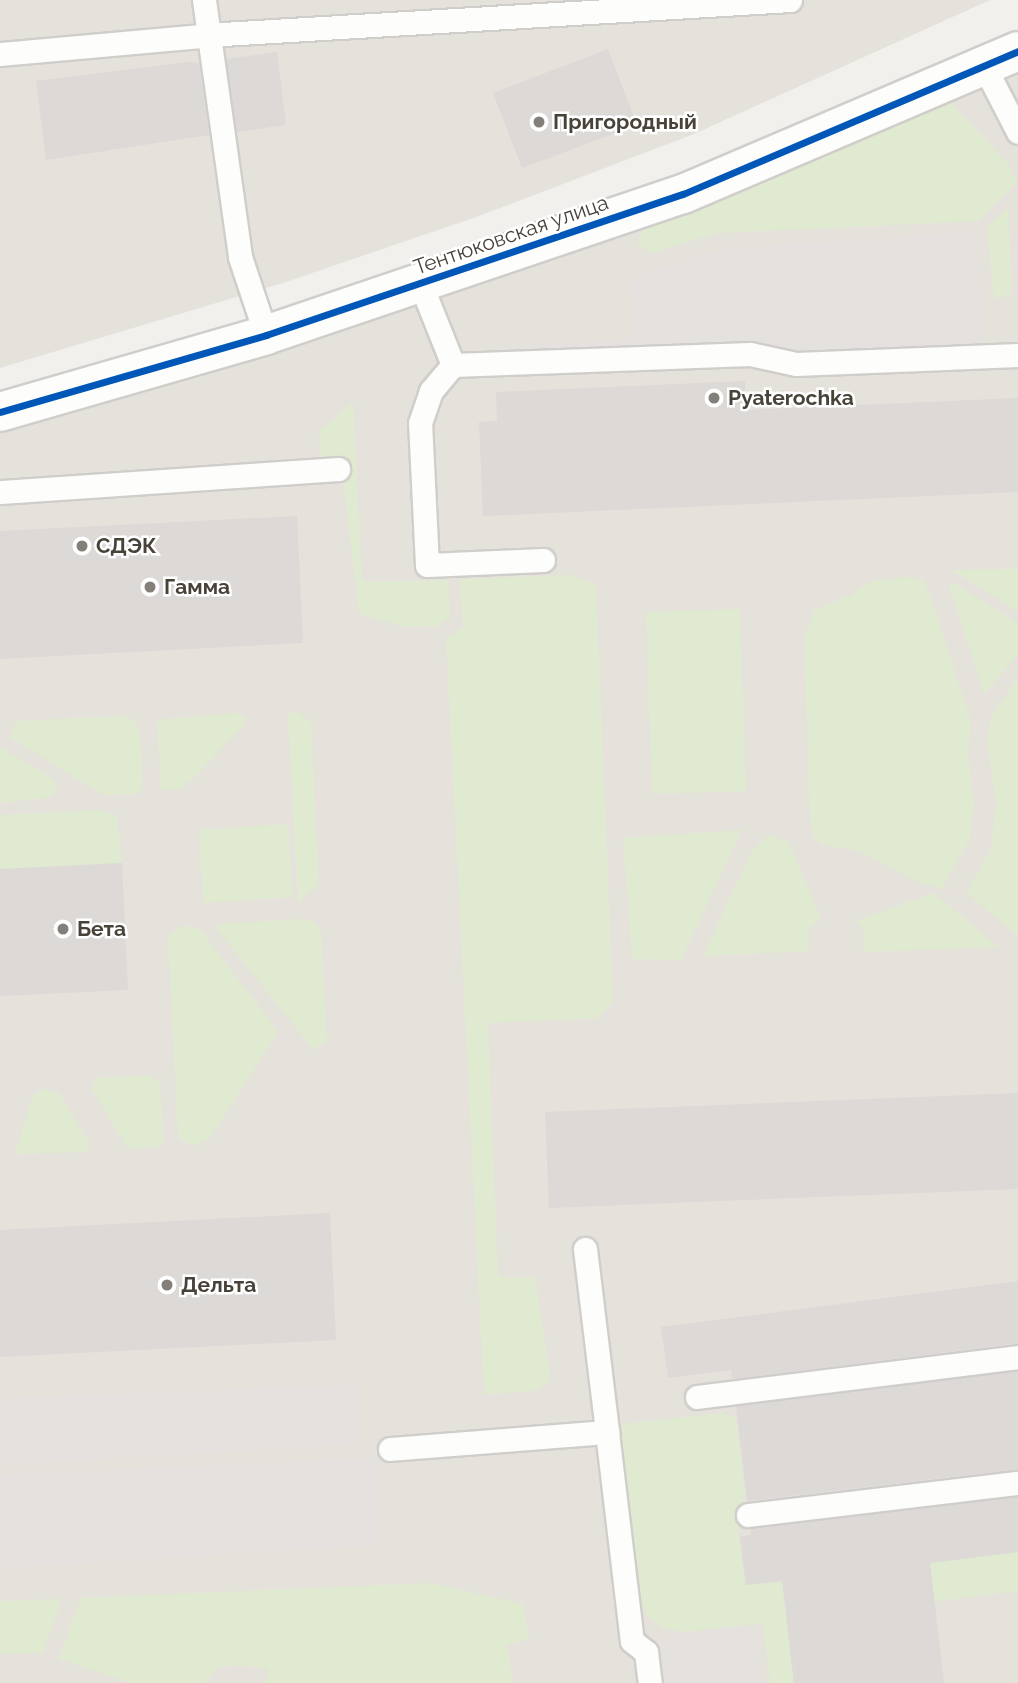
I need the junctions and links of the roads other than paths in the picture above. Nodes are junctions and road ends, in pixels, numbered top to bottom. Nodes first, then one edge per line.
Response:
1 (204, 0) edge
2 (790, 0) edge
3 (208, 36) junction
4 (1018, 51) edge
5 (0, 54) edge
6 (984, 66) junction
7 (1018, 132) edge
8 (421, 285) junction
9 (266, 335) junction
10 (1018, 355) edge
11 (453, 365) junction
12 (0, 412) edge
13 (338, 469) dead end
14 (0, 492) edge
15 (543, 560) dead end
16 (584, 1249) dead end
17 (1018, 1357) edge
18 (697, 1397) dead end
19 (607, 1432) junction
20 (390, 1450) dead end
21 (1018, 1483) edge
22 (748, 1515) dead end
23 (650, 1683) edge

1 - 3 lane
2 - 3 lane
3 - 5 lane
3 - 9 lane
4 - 6 street, Тентюковская улица
6 - 7 lane
6 - 8 street, Тентюковская улица
8 - 9 street, Тентюковская улица
8 - 11 lane
9 - 12 street, Тентюковская улица
10 - 11 lane
11 - 15 lane
13 - 14 lane
16 - 19 lane
17 - 18 lane
19 - 20 lane
19 - 23 lane
21 - 22 lane

